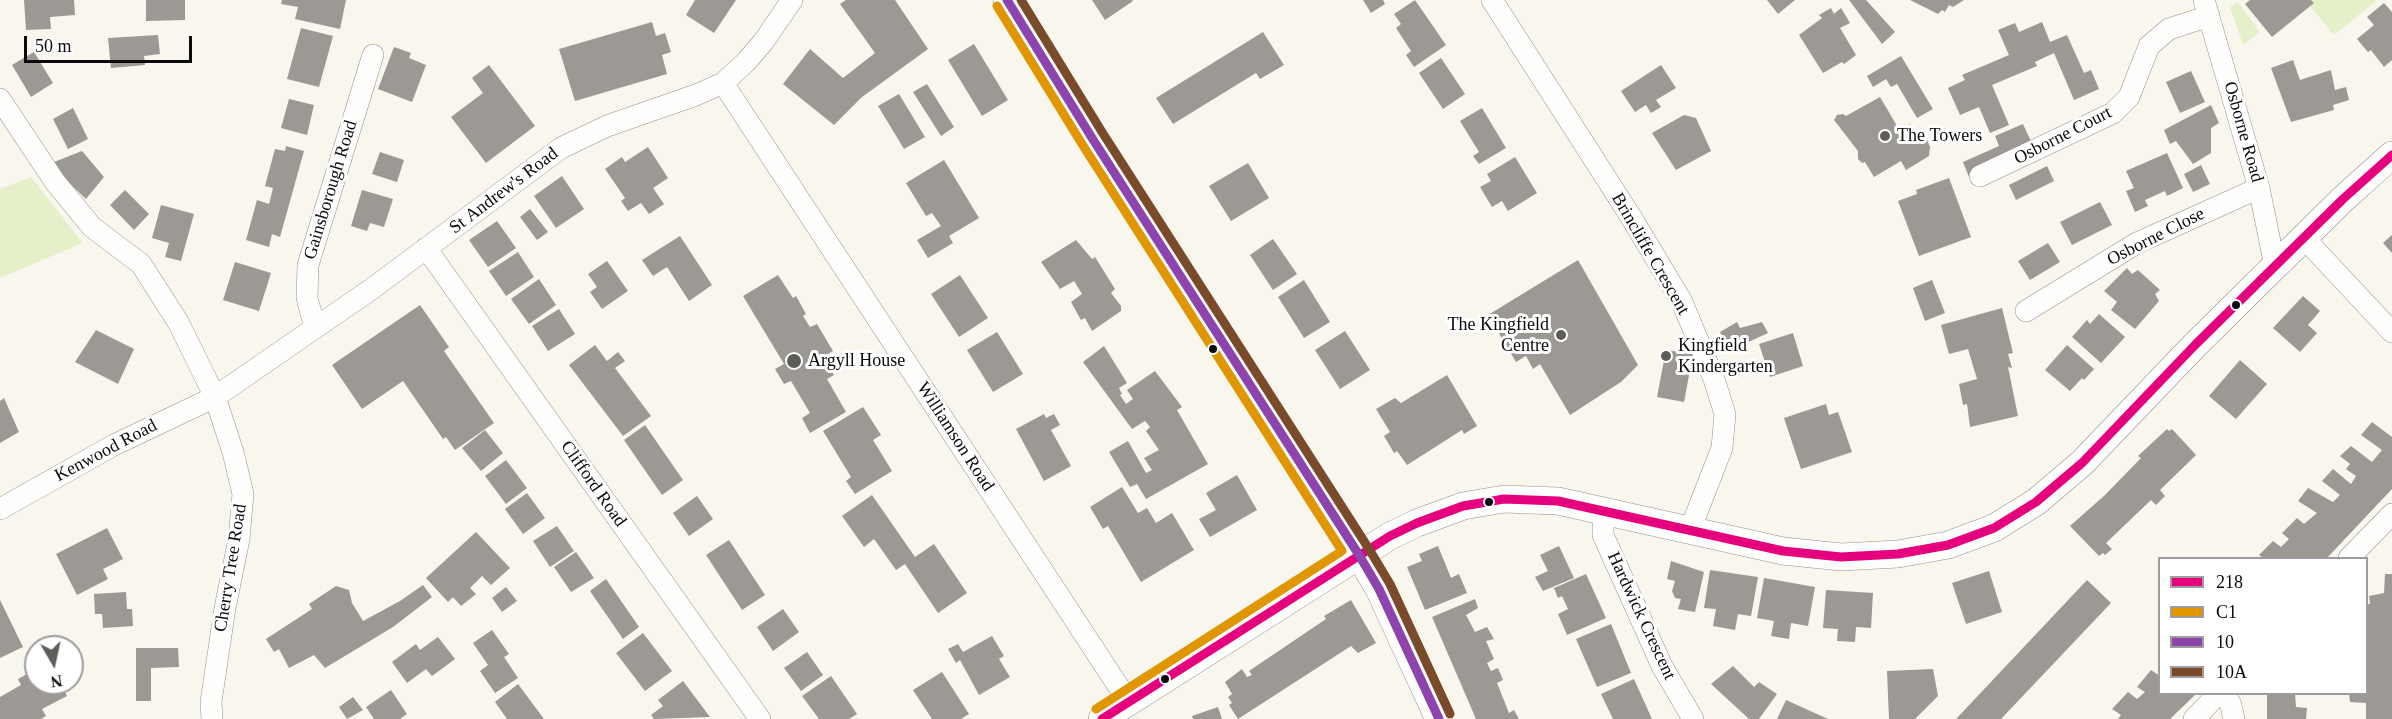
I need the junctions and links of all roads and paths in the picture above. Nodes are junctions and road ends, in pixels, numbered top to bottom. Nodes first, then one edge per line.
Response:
1 (792, 0) edge
2 (1007, 0) edge
3 (1492, 0) edge
4 (2206, 8) edge
5 (373, 55) dead end
6 (723, 82) junction
7 (0, 99) edge
8 (2392, 155) edge
9 (1980, 176) dead end
10 (2259, 188) junction
11 (2304, 238) junction
12 (426, 249) junction
13 (2275, 266) junction
14 (2026, 311) dead end
15 (315, 328) junction
16 (2392, 332) edge
17 (215, 397) junction
18 (0, 509) edge
19 (1603, 509) junction
20 (2392, 514) edge
21 (1690, 530) junction
22 (1359, 555) junction
23 (2350, 557) edge
24 (2216, 695) edge
25 (2224, 695) edge
26 (1128, 701) junction
27 (212, 719) edge
28 (760, 719) edge
29 (1102, 719) edge
30 (1439, 719) edge
31 (1693, 719) edge
32 (2194, 719) edge
33 (2234, 719) edge

1 - 6 street, St Andrew's Road
2 - 22 street
3 - 21 street, Brincliffe Crescent
4 - 9 street, Osborne Court
4 - 10 street, Osborne Road
5 - 15 street, Gainsborough Road
6 - 12 street, St Andrew's Road
6 - 26 street, Williamson Road
7 - 17 street, Cherry Tree Road
8 - 11 street
10 - 13 street, Osborne Road
10 - 14 street, Osborne Close
11 - 13 street
11 - 16 street
12 - 15 street, St Andrew's Road
12 - 28 street, Clifford Road
13 - 21 street
15 - 17 street, St Andrew's Road
17 - 18 street, Kenwood Road
17 - 27 street, Cherry Tree Road
19 - 21 street
19 - 22 street
19 - 31 street, Hardwick Crescent
20 - 23 street
22 - 26 street
22 - 30 street
24 - 32 street
25 - 33 street
26 - 29 street

